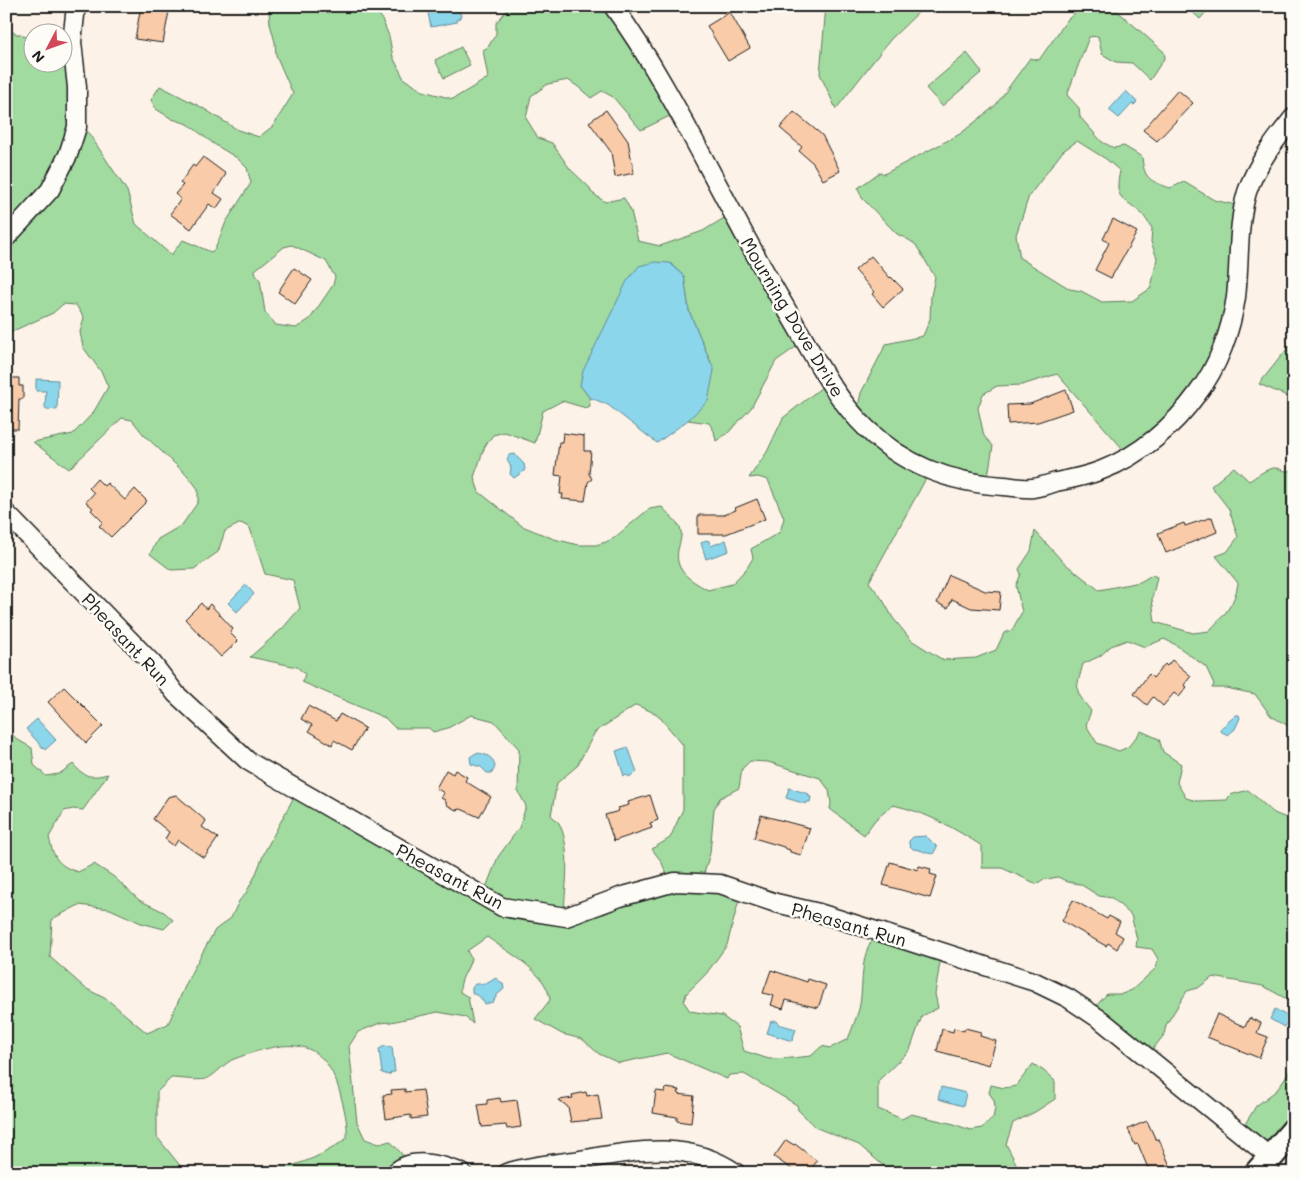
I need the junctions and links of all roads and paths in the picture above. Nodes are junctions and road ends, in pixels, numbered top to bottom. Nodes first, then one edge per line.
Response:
1 (76, 6) edge
2 (612, 6) edge
3 (1294, 117) edge
4 (6, 238) edge
5 (6, 513) edge
6 (1294, 1130) edge
7 (1264, 1165) edge
8 (395, 1173) edge
9 (462, 1173) edge
10 (506, 1173) edge
11 (736, 1173) edge

1 - 4 street
2 - 3 street, Mourning Dove Drive
5 - 7 street, Pheasant Run
6 - 7 street
8 - 9 street
10 - 11 street

